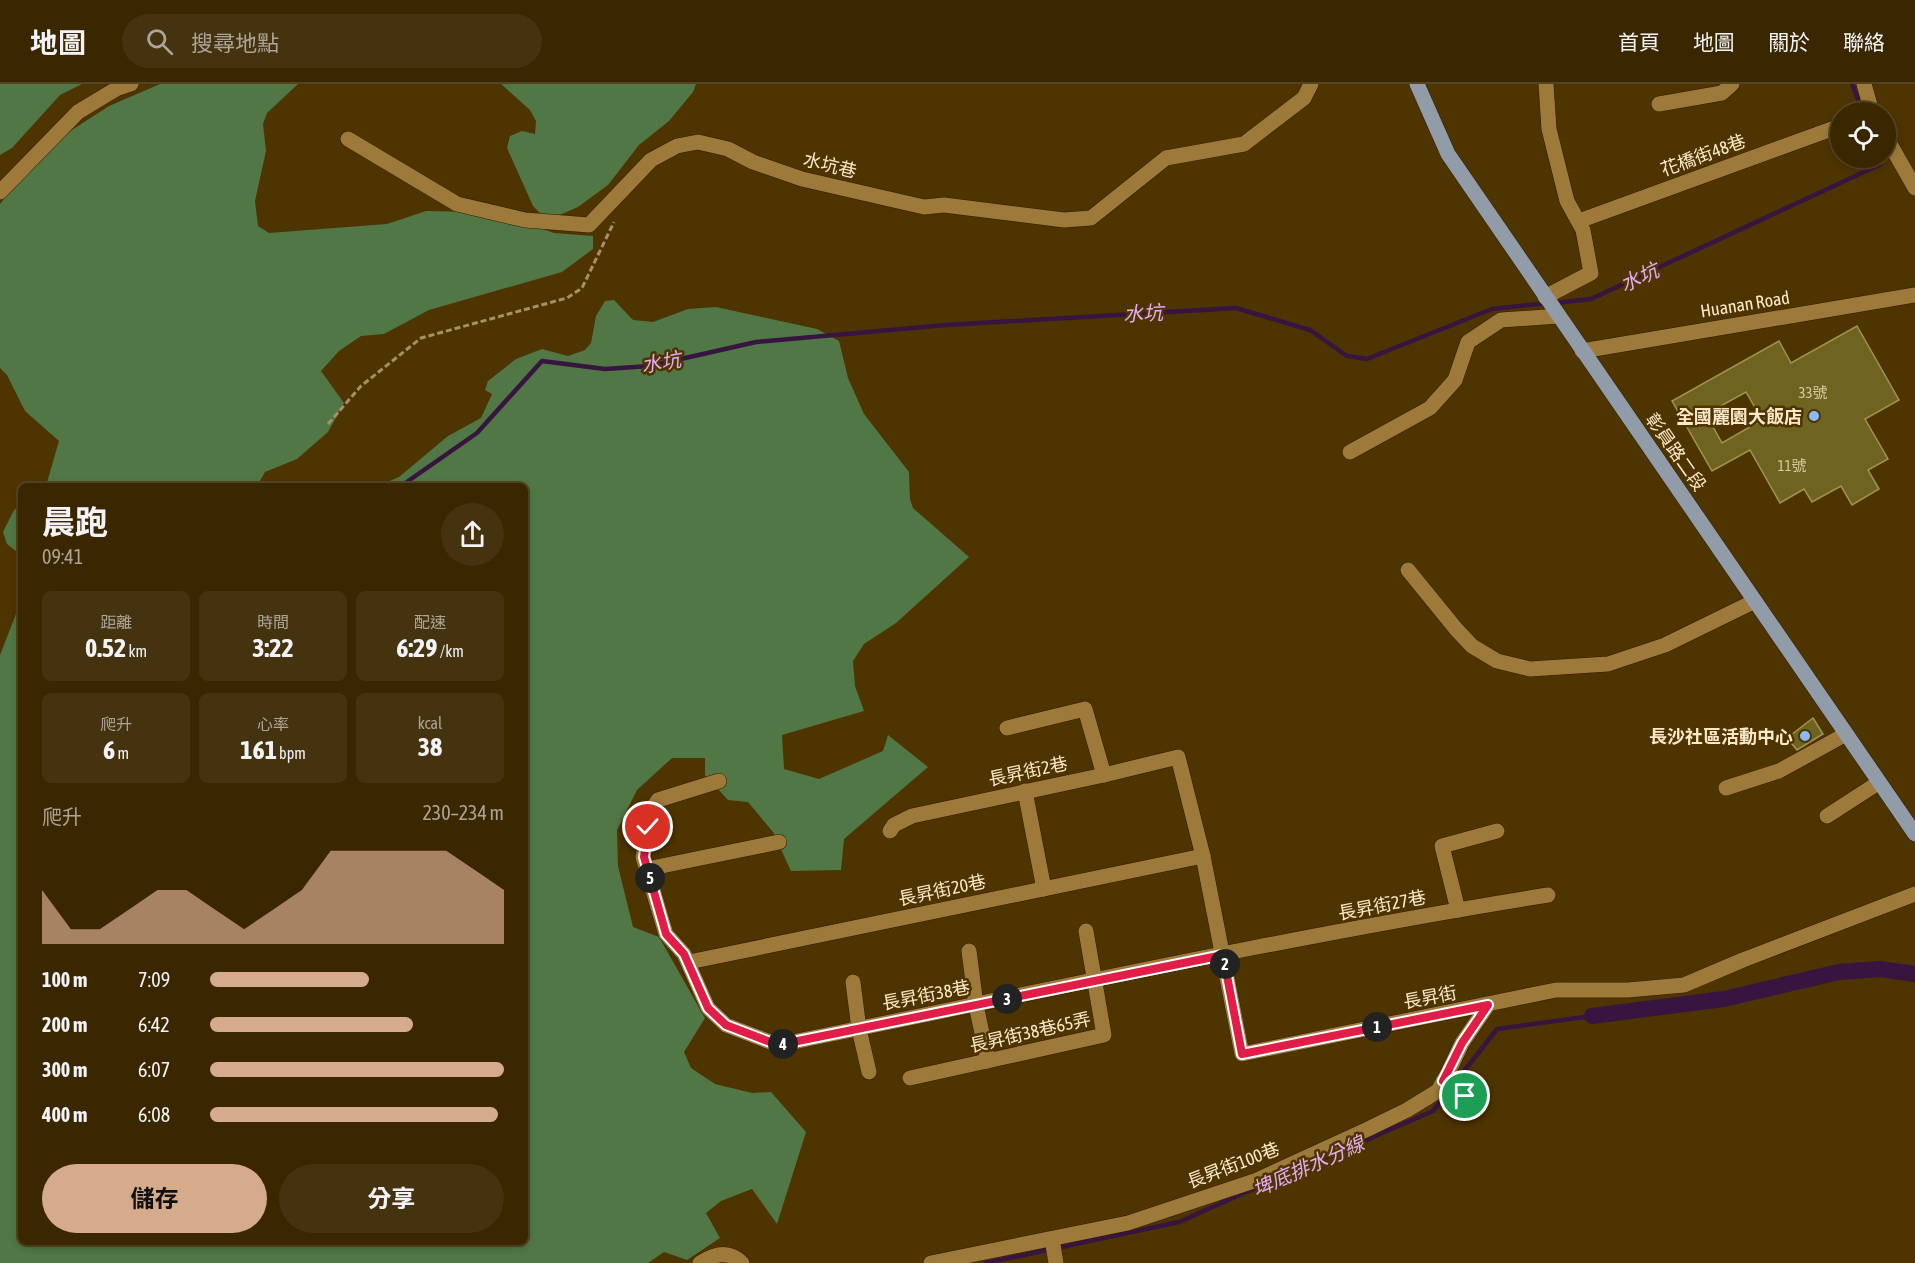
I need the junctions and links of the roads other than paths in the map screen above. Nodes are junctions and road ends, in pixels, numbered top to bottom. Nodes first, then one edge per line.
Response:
1 (131, 84) edge
2 (1311, 84) edge
3 (1417, 84) edge
4 (1546, 84) edge
5 (1732, 84) edge
6 (1864, 84) edge
7 (1869, 102) edge
8 (1659, 104) dead end
9 (1830, 130) edge
10 (348, 139) dead end
11 (1896, 154) edge
12 (1915, 188) edge
13 (0, 192) edge
14 (1579, 220) junction
15 (1915, 295) edge
16 (1545, 297) junction
17 (1559, 316) junction
18 (1582, 351) junction
19 (1350, 452) dead end
20 (1408, 570) dead end
21 (1755, 601) junction
22 (1007, 728) dead end
23 (1846, 734) junction
24 (1178, 757) joint
25 (1104, 775) junction
26 (719, 780) dead end
27 (1878, 783) junction
28 (1726, 788) dead end
29 (1026, 791) junction
30 (1827, 816) dead end
31 (890, 831) dead end
32 (1497, 831) dead end
33 (1915, 834) edge
34 (779, 842) dead end
35 (1203, 856) junction
36 (647, 869) junction
37 (1044, 889) junction
38 (1915, 894) edge
39 (1548, 895) dead end
40 (1458, 910) junction
41 (1086, 932) dead end
42 (969, 951) dead end
43 (1223, 955) junction
44 (689, 962) junction
45 (1094, 981) junction
46 (853, 982) dead end
47 (976, 1005) junction
48 (1488, 1005) junction
49 (858, 1029) junction
50 (988, 1061) junction
51 (869, 1072) dead end
52 (910, 1078) dead end
53 (1443, 1081) junction
54 (1465, 1096) dead end
55 (1052, 1239) junction
56 (700, 1263) edge
57 (742, 1263) edge
58 (931, 1263) edge
59 (1056, 1263) edge

1 - 13 street
2 - 10 street, 水坑巷
3 - 16 main road, 彰員路二段
4 - 14 street
5 - 8 street
6 - 7 street
9 - 14 street, 花橋街48巷
11 - 12 street
14 - 16 street
15 - 18 street, Huanan Road
16 - 17 main road, 彰員路二段
17 - 18 main road, 彰員路二段
17 - 19 street
18 - 21 main road, 彰員路二段
20 - 21 street
21 - 23 main road, 彰員路二段
22 - 25 street
23 - 27 main road, 彰員路二段
23 - 28 street
24 - 25 street, 長昇街2巷
24 - 35 street, 長昇街
25 - 29 street, 長昇街2巷
26 - 36 street
27 - 30 street
27 - 33 main road, 彰員路二段
29 - 31 street, 長昇街2巷
29 - 37 street
32 - 40 street
34 - 36 street
35 - 37 street, 長昇街20巷
35 - 43 street, 長昇街
36 - 44 street
37 - 44 street, 長昇街20巷
38 - 48 street, 長昇街
39 - 40 street, 長昇街27巷
40 - 43 street, 長昇街27巷
41 - 45 street
42 - 47 street
43 - 45 street, 長昇街38巷
43 - 48 street, 長昇街
44 - 49 street, 長昇街38巷
45 - 47 street, 長昇街38巷
45 - 50 street, 長昇街38巷65弄
46 - 49 street
47 - 49 street, 長昇街38巷
47 - 50 street
48 - 53 street, 長昇街100巷
49 - 51 street
50 - 52 street, 長昇街38巷65弄
53 - 54 street
53 - 55 street, 長昇街100巷
55 - 58 street, 長昇街100巷
55 - 59 street
56 - 57 street

